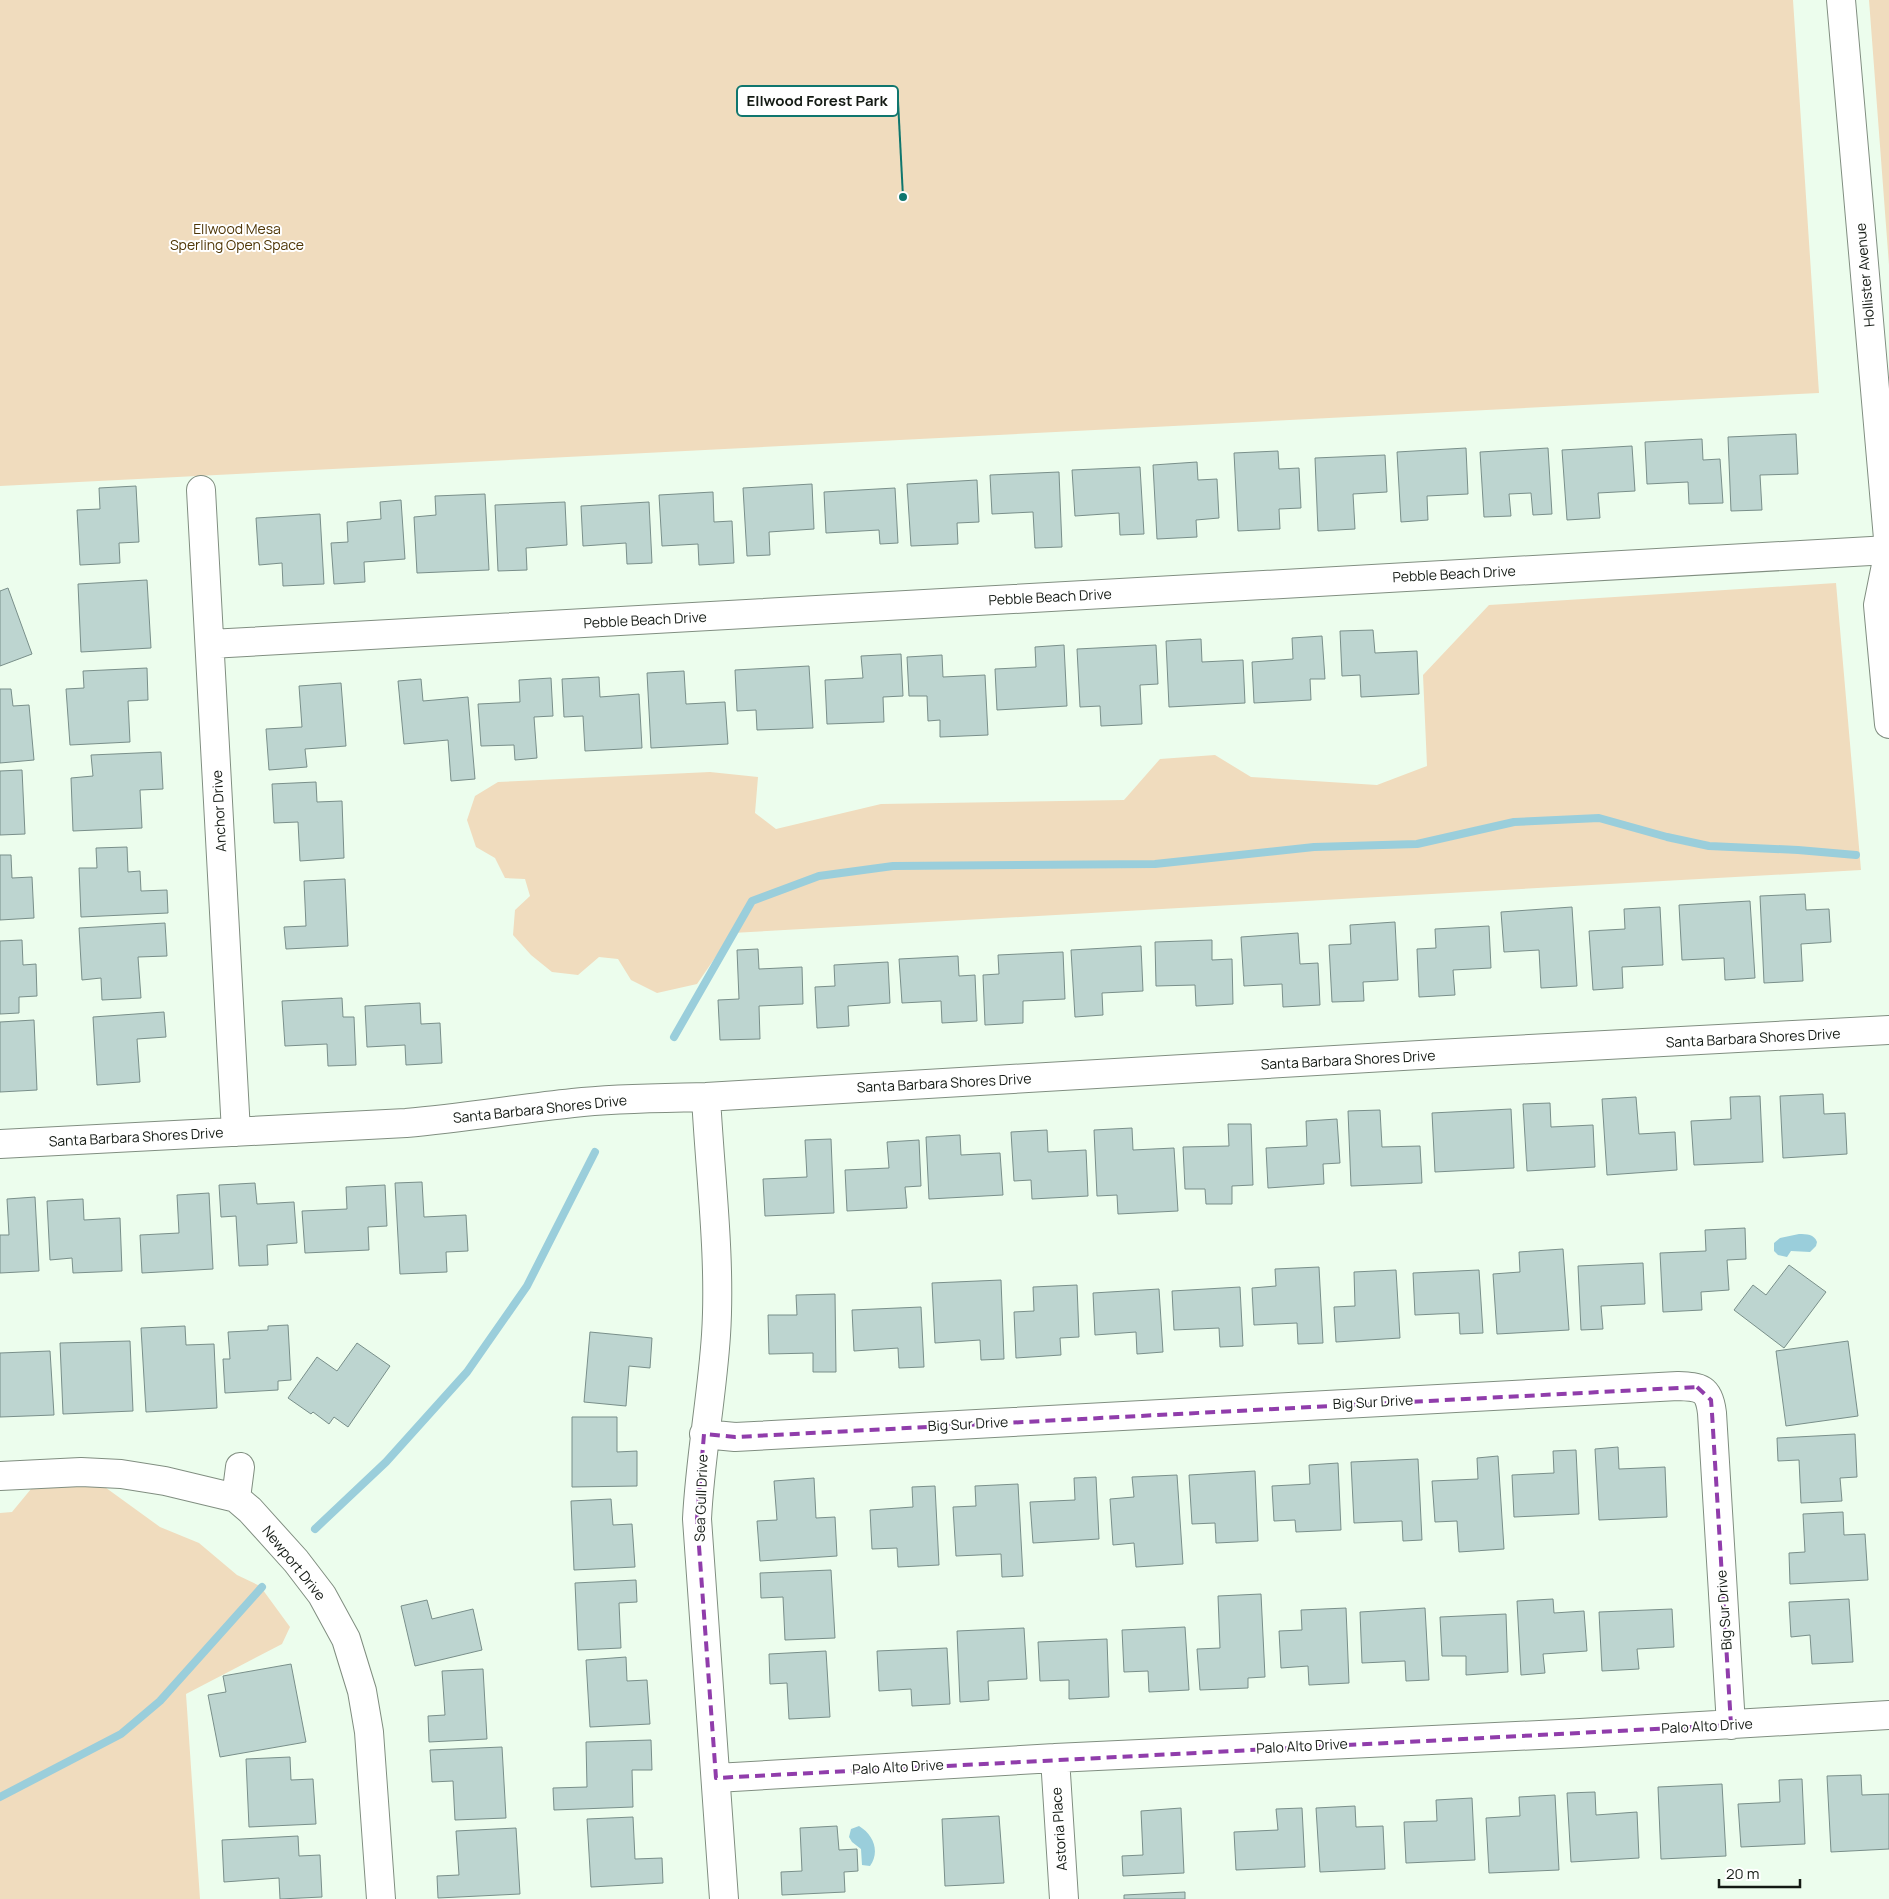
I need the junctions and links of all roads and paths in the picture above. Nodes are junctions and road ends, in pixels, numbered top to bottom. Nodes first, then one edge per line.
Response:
1 (1841, 0) edge
2 (201, 490) dead end
3 (1889, 550) edge
4 (210, 644) junction
5 (1889, 724) edge
6 (1889, 1030) edge
7 (706, 1097) junction
8 (236, 1132) junction
9 (0, 1144) edge
10 (704, 1434) junction
11 (240, 1467) dead end
12 (0, 1476) edge
13 (236, 1498) junction
14 (1889, 1715) edge
15 (1731, 1725) junction
16 (1055, 1758) junction
17 (716, 1778) junction
18 (380, 1899) edge
19 (724, 1899) edge
20 (1064, 1899) edge

1 - 3 street, Hollister Avenue
2 - 4 street, Anchor Drive
3 - 4 street, Pebble Beach Drive
3 - 5 street, Hollister Avenue
4 - 8 street, Anchor Drive
6 - 7 street, Santa Barbara Shores Drive
7 - 8 street, Santa Barbara Shores Drive
7 - 10 street, Sea Gull Drive
8 - 9 street, Santa Barbara Shores Drive
10 - 15 street, Big Sur Drive
10 - 17 street, Sea Gull Drive
11 - 13 street
12 - 13 street, Newport Drive
13 - 18 street, Newport Drive
14 - 15 street, Palo Alto Drive
15 - 16 street, Palo Alto Drive
16 - 17 street, Palo Alto Drive
16 - 20 street, Astoria Place
17 - 19 street, Sea Gull Drive

